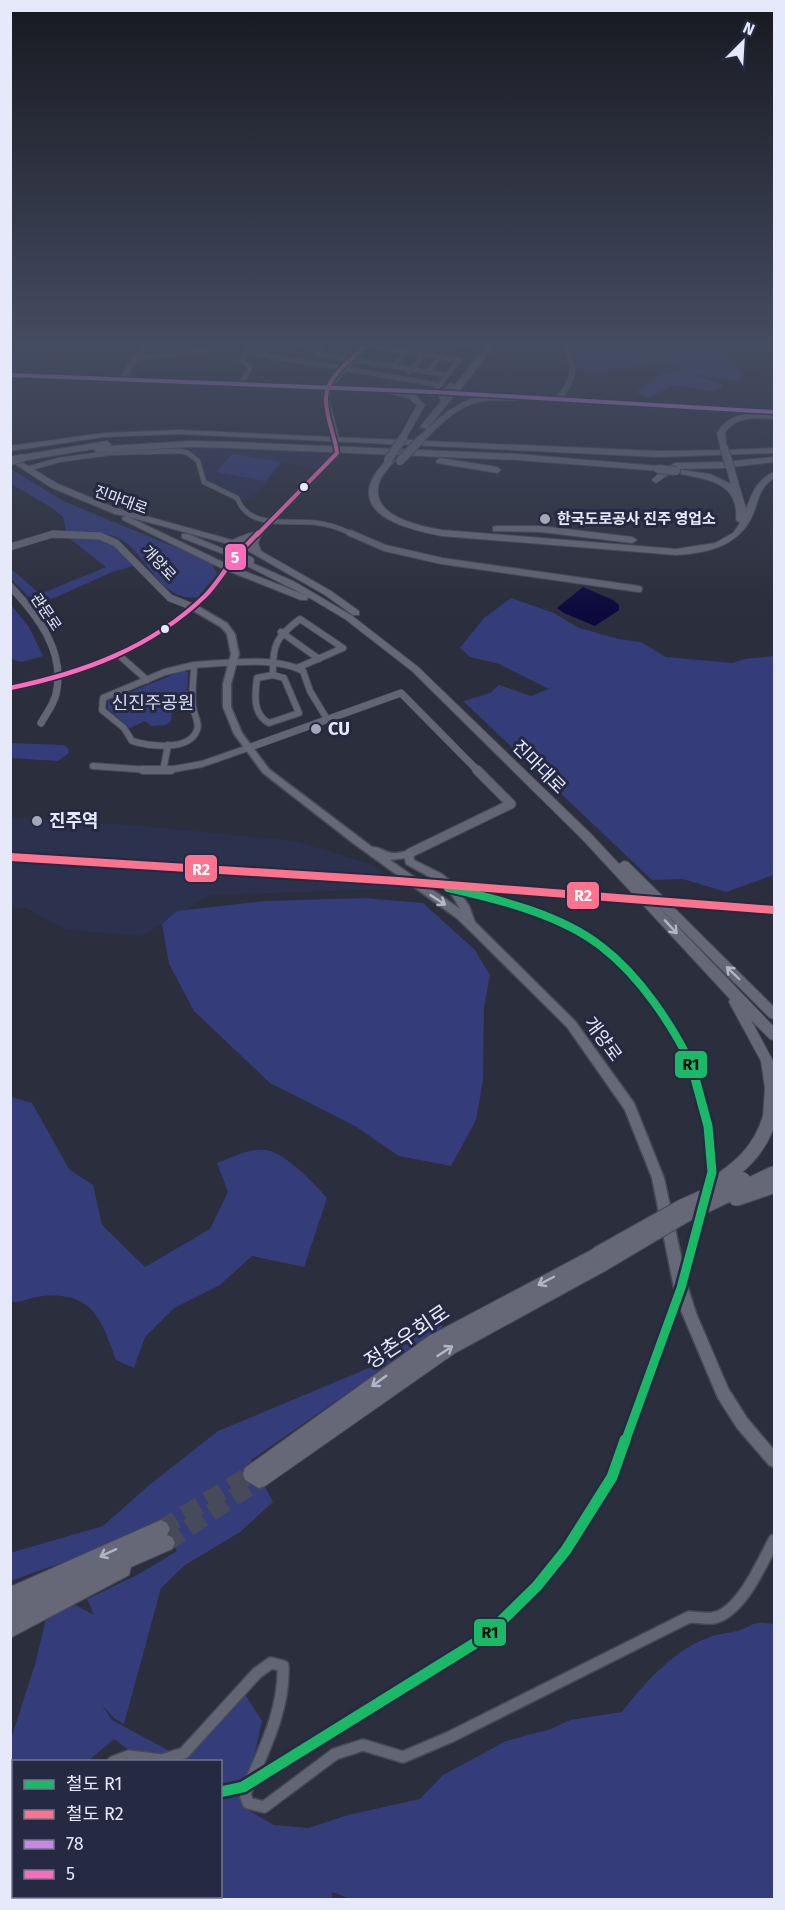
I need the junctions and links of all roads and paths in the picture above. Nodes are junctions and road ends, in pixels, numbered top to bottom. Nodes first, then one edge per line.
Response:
1 (103, 435) edge
2 (253, 435) edge
3 (414, 435) edge
4 (416, 435) edge
5 (726, 435) edge
6 (412, 438) junction
7 (80, 447) junction
8 (13, 448) edge
9 (294, 448) junction
10 (774, 450) edge
11 (337, 453) dead end
12 (537, 458) junction
13 (10, 460) edge
14 (774, 460) edge
15 (392, 464) junction
16 (469, 466) junction
17 (27, 469) junction
18 (733, 470) junction
19 (494, 475) junction
20 (774, 475) edge
21 (656, 480) dead end
22 (111, 509) junction
23 (742, 513) junction
24 (126, 518) junction
25 (268, 522) junction
26 (743, 525) junction
27 (258, 533) junction
28 (229, 540) junction
29 (246, 546) junction
30 (10, 547) edge
31 (257, 551) junction
32 (227, 554) junction
33 (249, 562) junction
34 (226, 567) junction
35 (10, 586) edge
36 (639, 589) dead end
37 (193, 607) junction
38 (370, 626) junction
39 (281, 632) junction
40 (381, 640) junction
41 (120, 656) junction
42 (319, 659) junction
43 (234, 662) junction
44 (273, 663) junction
45 (194, 665) junction
46 (297, 668) junction
47 (273, 675) junction
48 (58, 678) junction
49 (147, 680) junction
50 (10, 688) edge
51 (327, 719) junction
52 (40, 723) dead end
53 (168, 745) junction
54 (248, 748) junction
55 (93, 766) dead end
56 (163, 771) junction
57 (356, 842) junction
58 (410, 853) junction
59 (392, 857) junction
60 (414, 866) junction
61 (471, 924) junction
62 (710, 970) junction
63 (774, 1014) edge
64 (774, 1035) edge
65 (774, 1165) edge
66 (774, 1173) edge
67 (774, 1186) edge
68 (682, 1212) junction
69 (774, 1460) edge
70 (255, 1477) tunnel mouth
71 (159, 1540) junction
72 (774, 1540) edge
73 (10, 1593) edge
74 (10, 1610) edge
75 (10, 1629) edge
76 (115, 1760) edge
77 (152, 1760) edge
78 (163, 1760) edge

1 - 8 highway
2 - 10 highway
3 - 6 highway
4 - 6 highway
5 - 18 highway, bridge
6 - 15 highway, bridge
6 - 15 highway, bridge
7 - 9 highway
7 - 10 highway
7 - 13 highway, bridge
9 - 12 highway
9 - 16 highway
11 - 25 street
12 - 19 highway
12 - 23 highway, bridge
13 - 17 highway, 진마대로
13 - 24 highway, 진마대로
14 - 21 highway
15 - 23 highway
15 - 26 highway
16 - 19 highway
16 - 19 highway
17 - 22 highway, 진마대로
17 - 25 street
18 - 23 highway
18 - 26 highway
20 - 26 highway
22 - 28 highway
22 - 32 highway, 진마대로
24 - 32 highway, 진마대로
24 - 34 highway
25 - 27 street
25 - 36 street
27 - 28 highway
27 - 29 street
27 - 31 highway
28 - 29 highway
29 - 31 highway
29 - 34 street
30 - 37 street, 개양로
31 - 38 highway
32 - 33 highway, bridge
33 - 38 highway, 진마대로
33 - 40 highway, 진마대로
34 - 37 street
34 - 40 highway
35 - 48 street, 관문로
37 - 41 street
37 - 43 main road, 개양로
63 -> 38 highway, 진마대로
39 - 42 street
39 - 42 street
39 - 44 street
40 -> 62 highway, 진마대로
41 - 48 street
41 - 49 street
42 - 46 street
43 - 44 street
43 - 45 street
43 - 54 main road, 개양로
44 - 46 street
44 - 47 street
45 - 49 street
45 - 53 street
46 - 51 street
47 - 47 street
48 - 50 street
48 - 52 street, 관문로
49 - 53 street
51 - 54 street
51 - 58 street
53 - 56 street
54 - 56 street
54 - 57 main road, 개양로
55 - 56 street
57 - 59 main road
57 -> 61 main road, 개양로
58 - 59 main road
58 - 60 main road
59 - 60 main road
60 - 61 main road
61 - 69 main road, 개양로
62 - 64 highway, 진마대로
62 - 68 highway, bridge
65 - 68 highway, bridge
66 - 68 highway, bridge
67 - 68 highway, bridge
68 - 70 highway, 정촌우회로, bridge
71 -> 73 highway
71 - 74 highway
71 - 75 highway
72 - 78 street
76 - 77 street

